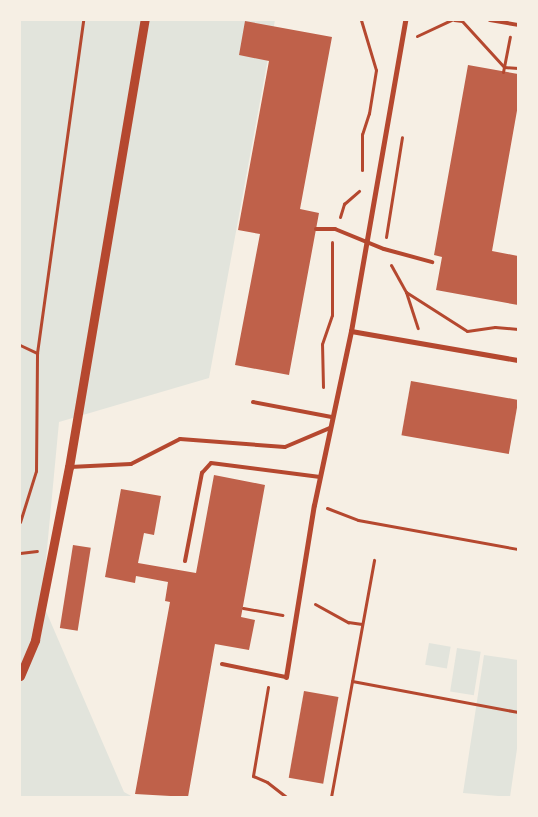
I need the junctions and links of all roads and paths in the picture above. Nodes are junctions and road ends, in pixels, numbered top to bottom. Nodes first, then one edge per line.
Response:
1 (83, 20) edge
2 (145, 20) edge
3 (361, 20) edge
4 (405, 20) edge
5 (452, 20) edge
6 (490, 20) edge
7 (513, 24) junction
8 (518, 25) edge
9 (418, 36) dead end
10 (504, 67) junction
11 (518, 68) edge
12 (503, 72) dead end
13 (361, 175) dead end
14 (360, 184) dead end
15 (339, 220) dead end
16 (316, 230) dead end
17 (332, 237) dead end
18 (367, 239) junction
19 (388, 259) dead end
20 (432, 262) dead end
21 (406, 292) junction
22 (418, 326) dead end
23 (518, 329) edge
24 (350, 331) junction
25 (20, 345) edge
26 (37, 353) junction
27 (518, 360) edge
28 (253, 402) dead end
29 (323, 414) junction
30 (332, 417) junction
31 (330, 428) junction
32 (69, 467) junction
33 (320, 477) junction
34 (321, 507) dead end
35 (20, 522) edge
36 (518, 550) edge
37 (374, 560) dead end
38 (185, 561) dead end
39 (315, 604) dead end
40 (243, 608) dead end
41 (285, 615) dead end
42 (363, 624) junction
43 (222, 664) dead end
44 (20, 676) edge
45 (286, 677) joint
46 (270, 681) dead end
47 (352, 681) junction
48 (518, 712) edge
49 (286, 797) edge
50 (331, 797) edge

1 - 26 path
2 - 32 street
3 - 13 path
4 - 18 street
5 - 9 path
5 - 10 path
6 - 7 lane
7 - 8 lane
7 - 10 path
10 - 11 path
10 - 12 path
14 - 15 path
16 - 18 lane
17 - 29 path
18 - 20 lane
18 - 24 street
19 - 21 path
21 - 22 path
21 - 23 path
24 - 27 street
24 - 30 street
25 - 26 path
26 - 35 path
28 - 29 lane
29 - 30 lane
30 - 31 street
31 - 32 lane
31 - 33 street
32 - 44 street
33 - 38 lane
33 - 45 street
34 - 36 path
37 - 42 path
39 - 42 path
40 - 41 path
42 - 47 path
43 - 45 lane
46 - 49 path
47 - 48 path
47 - 50 path

